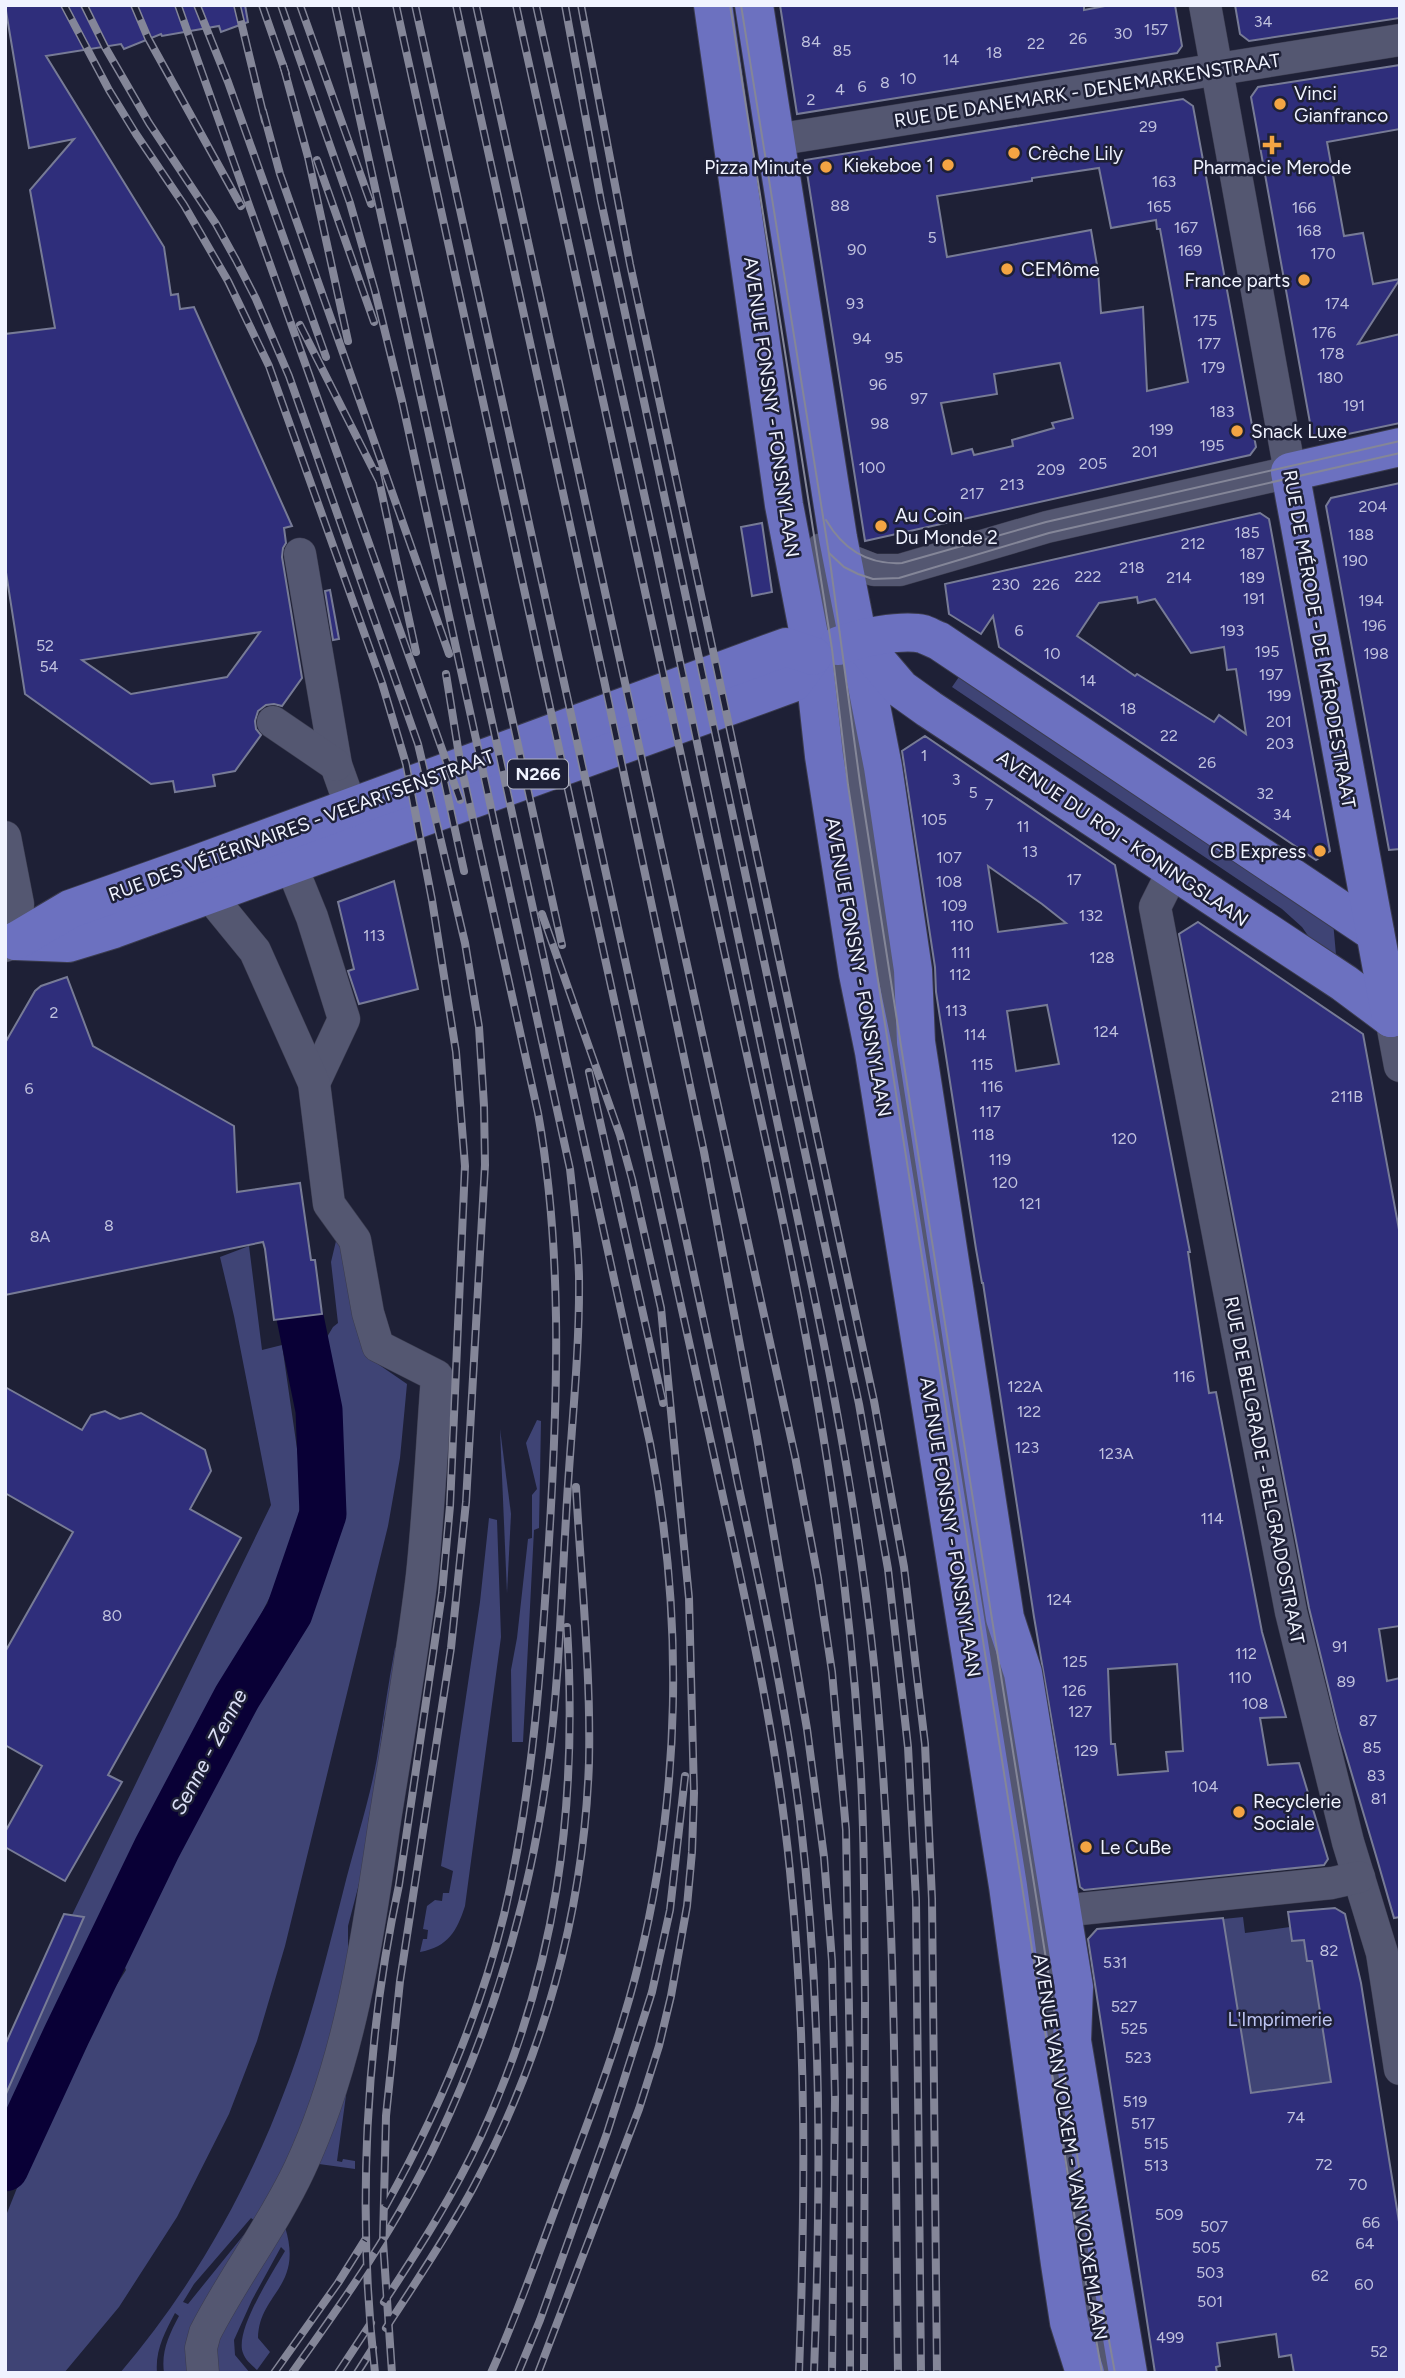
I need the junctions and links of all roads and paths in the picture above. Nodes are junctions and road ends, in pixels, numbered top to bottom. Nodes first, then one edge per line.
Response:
1 (713, 5) edge
2 (736, 5) edge
3 (754, 5) edge
4 (1205, 5) edge
5 (1400, 40) edge
6 (1217, 69) junction
7 (775, 140) junction
8 (1400, 447) edge
9 (1290, 472) junction
10 (841, 552) junction
11 (300, 554) dead end
12 (836, 647) junction
13 (273, 722) dead end
14 (336, 765) junction
15 (351, 807) junction
16 (5, 837) edge
17 (289, 858) junction
18 (1172, 871) junction
19 (203, 878) junction
20 (1387, 941) edge
21 (9, 950) edge
22 (341, 964) dead end
23 (1395, 1021) edge
24 (1400, 1066) edge
25 (314, 1083) junction
26 (1359, 1877) junction
27 (1036, 1920) junction
28 (1400, 2069) edge
29 (203, 2373) edge
30 (1085, 2373) edge
31 (1109, 2373) edge
32 (1128, 2373) edge

1 - 12 main road, AVENUE FONSNY - FONSNYLAAN
2 - 12 street, AVENUE FONSNY - FONSNYLAAN
3 - 7 main road, AVENUE FONSNY - FONSNYLAAN
4 - 6 street, RUE DE MÉRODE - DE MÉRODESTRAAT
5 - 6 street, RUE DE DANEMARK - DENEMARKENSTRAAT
6 - 7 street, RUE DE DANEMARK - DENEMARKENSTRAAT
6 - 9 street, RUE DE MÉRODE - DE MÉRODESTRAAT
7 - 10 main road, AVENUE FONSNY - FONSNYLAAN
8 - 9 main road
9 - 10 street
9 - 20 main road, RUE DE MÉRODE - DE MÉRODESTRAAT
10 - 12 main road, AVENUE FONSNY - FONSNYLAAN
11 - 14 street
12 - 15 main road, RUE DES VÉTÉRINAIRES - VEEARTSENSTRAAT / N266
12 - 17 main road, RUE DES VÉTÉRINAIRES - VEEARTSENSTRAAT / N266
12 - 18 main road, AVENUE DU ROI - KONINGSLAAN
12 - 20 main road
12 - 27 main road, AVENUE FONSNY - FONSNYLAAN
12 - 27 main road, AVENUE FONSNY - FONSNYLAAN
13 - 14 street
14 - 15 street
15 - 17 main road, RUE DES VÉTÉRINAIRES - VEEARTSENSTRAAT / N266
16 - 21 street
17 - 19 main road, RUE DES VÉTÉRINAIRES - VEEARTSENSTRAAT / N266
17 - 22 street
17 - 25 street
18 - 23 main road, AVENUE DU ROI - KONINGSLAAN
18 - 26 street, RUE DE BELGRADE - BELGRADOSTRAAT
19 - 21 main road, RUE DES VÉTÉRINAIRES - VEEARTSENSTRAAT / N266
19 - 25 street
20 - 23 main road, RUE DE MÉRODE - DE MÉRODESTRAAT
23 - 24 street, RUE DE MÉRODE - DE MÉRODESTRAAT
25 - 29 street
26 - 27 street
26 - 28 street, RUE DE BELGRADE - BELGRADOSTRAAT
27 - 30 main road, AVENUE VAN VOLXEM - VAN VOLXEMLAAN
27 - 31 street, AVENUE VAN VOLXEM - VAN VOLXEMLAAN
27 - 32 main road, AVENUE VAN VOLXEM - VAN VOLXEMLAAN

